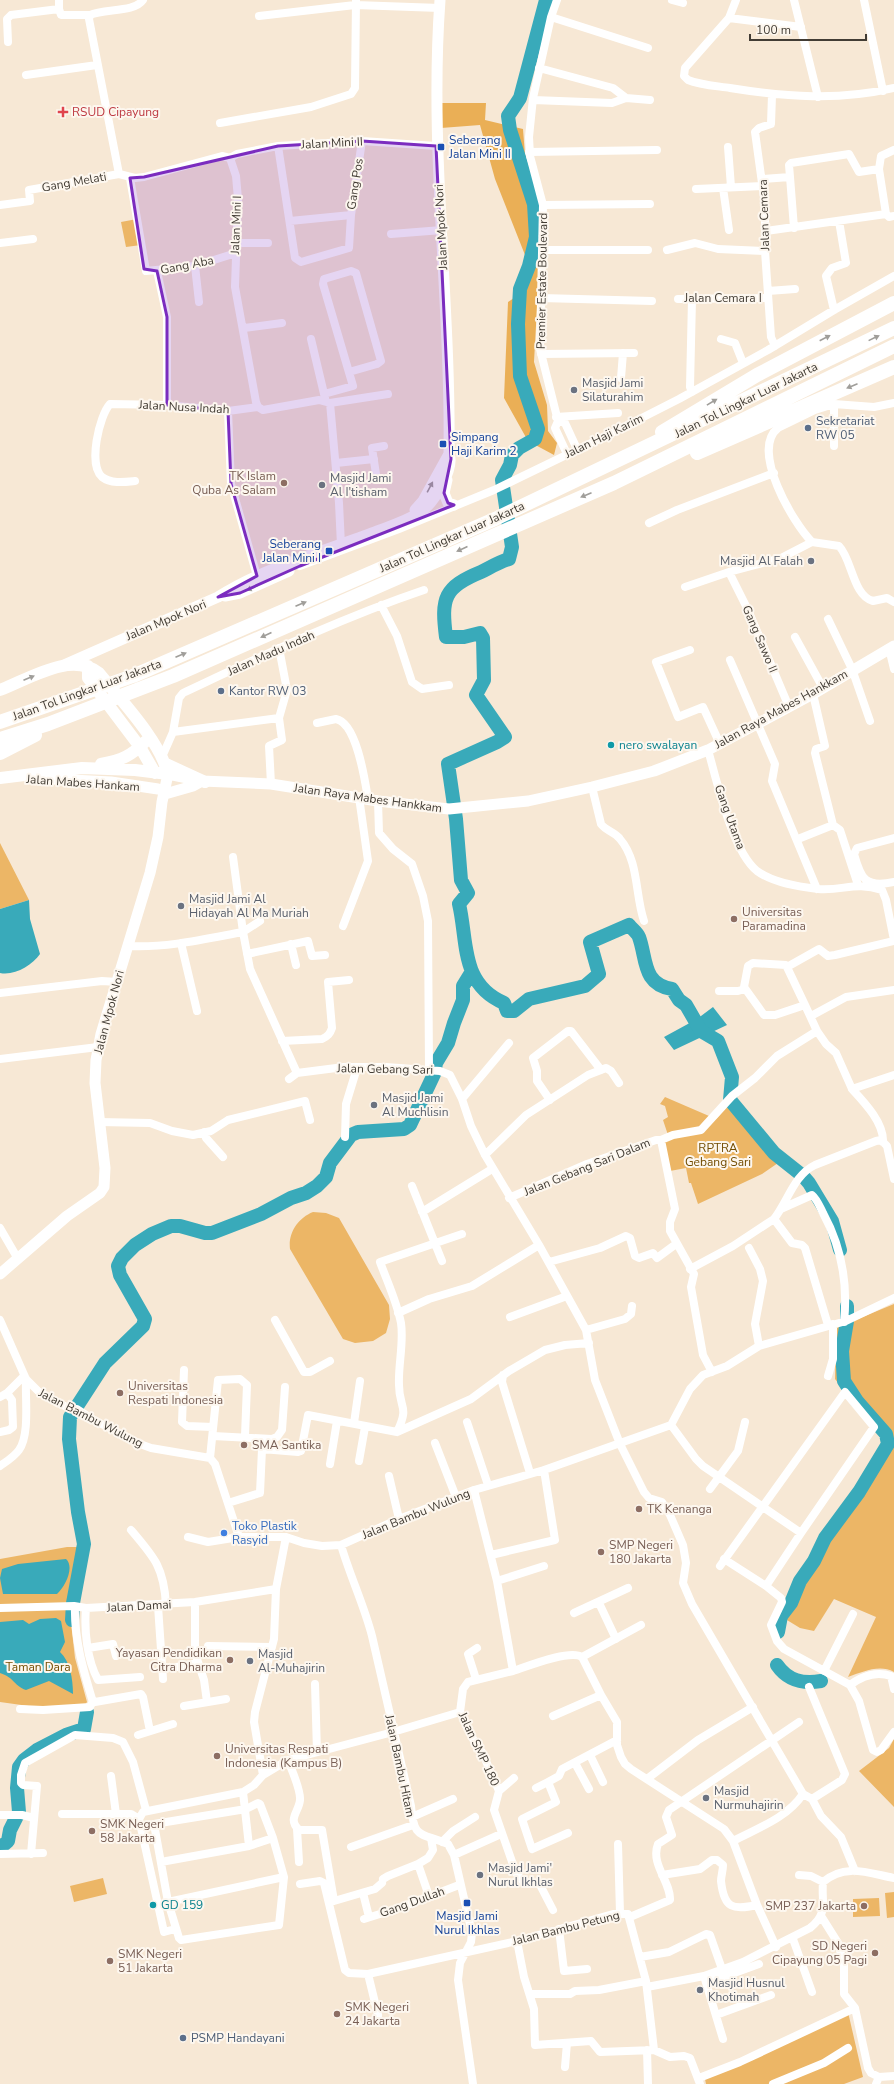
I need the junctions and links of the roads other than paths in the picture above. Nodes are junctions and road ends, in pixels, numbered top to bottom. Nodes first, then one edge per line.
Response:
1 (59, 0) edge
2 (143, 0) edge
3 (557, 0) edge
4 (672, 0) edge
5 (736, 0) edge
6 (794, 0) edge
7 (864, 0) edge
8 (356, 2) edge
9 (683, 3) dead end
10 (440, 4) edge
11 (58, 9) junction
12 (90, 15) junction
13 (259, 16) dead end
14 (551, 17) junction
15 (729, 18) junction
16 (801, 28) junction
17 (8, 42) dead end
18 (648, 48) dead end
19 (97, 65) junction
20 (540, 68) junction
21 (26, 75) dead end
22 (894, 88) edge
23 (883, 91) junction
24 (772, 95) junction
25 (818, 97) junction
26 (626, 98) junction
27 (533, 100) junction
28 (650, 100) dead end
29 (220, 123) dead end
30 (362, 141) junction
31 (278, 146) junction
32 (436, 146) junction
33 (728, 147) dead end
34 (657, 150) dead end
35 (894, 150) edge
36 (529, 152) junction
37 (230, 158) junction
38 (879, 169) junction
39 (119, 174) junction
40 (790, 177) junction
41 (130, 178) junction
42 (763, 183) junction
43 (727, 188) junction
44 (696, 189) dead end
45 (650, 204) dead end
46 (0, 205) edge
47 (543, 205) junction
48 (351, 215) junction
49 (890, 215) edge
50 (839, 221) junction
51 (290, 222) junction
52 (794, 228) junction
53 (442, 230) junction
54 (729, 230) dead end
55 (766, 231) junction
56 (391, 234) dead end
57 (33, 239) dead end
58 (0, 243) edge
59 (237, 243) junction
60 (268, 243) dead end
61 (543, 250) junction
62 (648, 250) dead end
63 (667, 250) dead end
64 (765, 250) junction
65 (236, 253) junction
66 (195, 266) junction
67 (157, 270) junction
68 (894, 276) edge
69 (795, 289) dead end
70 (768, 295) junction
71 (541, 298) junction
72 (678, 299) dead end
73 (692, 299) junction
74 (652, 301) dead end
75 (199, 302) dead end
76 (894, 303) edge
77 (834, 310) junction
78 (282, 323) dead end
79 (244, 328) junction
80 (894, 328) edge
81 (311, 339) dead end
82 (721, 339) dead end
83 (775, 346) junction
84 (894, 346) edge
85 (623, 352) junction
86 (634, 353) dead end
87 (541, 354) junction
88 (743, 363) junction
89 (894, 367) edge
90 (349, 372) junction
91 (621, 378) dead end
92 (692, 392) junction
93 (388, 394) dead end
94 (326, 400) junction
95 (894, 403) edge
96 (834, 404) junction
97 (167, 405) junction
98 (258, 407) junction
99 (228, 411) junction
100 (618, 413) dead end
101 (557, 419) junction
102 (384, 446) dead end
103 (834, 446) dead end
104 (578, 449) junction
105 (449, 454) junction
106 (567, 454) junction
107 (374, 459) junction
108 (336, 463) junction
109 (450, 468) junction
110 (376, 474) dead end
111 (774, 474) junction
112 (582, 479) junction
113 (135, 481) dead end
114 (614, 483) junction
115 (454, 505) junction
116 (406, 522) junction
117 (649, 523) dead end
118 (812, 542) junction
119 (340, 545) junction
120 (326, 550) junction
121 (300, 566) junction
122 (729, 572) junction
123 (265, 576) junction
124 (685, 587) dead end
125 (424, 590) dead end
126 (894, 602) edge
127 (381, 605) junction
128 (828, 619) dead end
129 (795, 637) dead end
130 (114, 643) junction
131 (892, 647) edge
132 (278, 648) junction
133 (690, 650) dead end
134 (730, 660) dead end
135 (58, 667) junction
136 (852, 669) junction
137 (894, 669) edge
138 (92, 672) junction
139 (449, 685) dead end
140 (823, 688) junction
141 (0, 690) edge
142 (813, 694) junction
143 (790, 707) junction
144 (279, 718) junction
145 (2, 719) edge
146 (870, 721) dead end
147 (317, 723) dead end
148 (48, 724) junction
149 (757, 726) junction
150 (173, 732) junction
151 (149, 738) junction
152 (0, 739) edge
153 (720, 744) junction
154 (140, 747) junction
155 (708, 750) junction
156 (0, 753) edge
157 (165, 765) junction
158 (82, 768) junction
159 (155, 772) junction
160 (4, 778) edge
161 (204, 782) junction
162 (271, 784) junction
163 (592, 787) junction
164 (162, 795) junction
165 (368, 799) junction
166 (833, 826) junction
167 (894, 838) edge
168 (798, 839) junction
169 (233, 857) dead end
170 (894, 882) edge
171 (858, 885) junction
172 (817, 889) junction
173 (260, 921) dead end
174 (644, 921) dead end
175 (343, 926) dead end
176 (243, 932) junction
177 (894, 940) edge
178 (181, 943) junction
179 (291, 944) junction
180 (128, 946) junction
181 (247, 954) junction
182 (325, 955) dead end
183 (296, 965) dead end
184 (787, 967) junction
185 (349, 980) dead end
186 (117, 982) junction
187 (745, 989) junction
188 (894, 990) edge
189 (719, 991) dead end
190 (0, 993) edge
191 (805, 1005) junction
192 (197, 1011) dead end
193 (811, 1016) junction
194 (816, 1031) junction
195 (282, 1041) junction
196 (509, 1043) dead end
197 (98, 1046) junction
198 (0, 1059) edge
199 (357, 1068) junction
200 (429, 1070) junction
201 (600, 1070) junction
202 (297, 1073) junction
203 (894, 1075) edge
204 (289, 1079) dead end
205 (619, 1083) dead end
206 (852, 1089) junction
207 (462, 1099) junction
208 (550, 1100) junction
209 (310, 1120) dead end
210 (99, 1122) junction
211 (204, 1132) junction
212 (345, 1138) dead end
213 (661, 1140) junction
214 (883, 1142) junction
215 (485, 1155) junction
216 (223, 1157) dead end
217 (492, 1169) junction
218 (894, 1179) edge
219 (412, 1186) dead end
220 (509, 1198) junction
221 (783, 1208) junction
222 (422, 1212) junction
223 (774, 1219) junction
224 (0, 1228) edge
225 (462, 1234) dead end
226 (676, 1244) junction
227 (435, 1245) junction
228 (539, 1245) junction
229 (749, 1248) dead end
230 (18, 1259) junction
231 (442, 1260) dead end
232 (548, 1262) junction
233 (690, 1268) junction
234 (0, 1274) edge
235 (567, 1296) junction
236 (894, 1298) edge
237 (632, 1306) dead end
238 (398, 1313) junction
239 (510, 1317) dead end
240 (0, 1320) edge
241 (275, 1320) dead end
242 (848, 1320) junction
243 (830, 1325) junction
244 (586, 1330) junction
245 (589, 1343) junction
246 (758, 1346) junction
247 (330, 1361) dead end
248 (184, 1370) dead end
249 (712, 1372) junction
250 (503, 1374) junction
251 (828, 1376) dead end
252 (25, 1378) junction
253 (360, 1381) dead end
254 (285, 1387) dead end
255 (3, 1395) edge
256 (337, 1421) junction
257 (467, 1422) dead end
258 (745, 1422) dead end
259 (354, 1423) junction
260 (671, 1425) junction
261 (213, 1427) junction
262 (365, 1427) junction
263 (0, 1432) edge
264 (397, 1432) junction
265 (213, 1436) junction
266 (245, 1436) junction
267 (434, 1443) dead end
268 (620, 1444) junction
269 (210, 1458) junction
270 (359, 1461) dead end
271 (330, 1464) dead end
272 (0, 1466) edge
273 (544, 1470) junction
274 (530, 1473) junction
275 (389, 1476) dead end
276 (720, 1477) junction
277 (488, 1485) junction
278 (710, 1489) dead end
279 (474, 1490) junction
280 (456, 1497) junction
281 (228, 1503) junction
282 (762, 1508) junction
283 (399, 1519) junction
284 (131, 1530) dead end
285 (801, 1532) junction
286 (239, 1536) junction
287 (188, 1537) dead end
288 (286, 1537) junction
289 (341, 1545) junction
290 (491, 1555) junction
291 (544, 1566) dead end
292 (497, 1581) junction
293 (766, 1586) junction
294 (628, 1588) dead end
295 (276, 1589) junction
296 (194, 1602) junction
297 (599, 1603) junction
298 (162, 1605) junction
299 (73, 1606) junction
300 (0, 1608) edge
301 (86, 1608) junction
302 (574, 1613) dead end
303 (853, 1614) dead end
304 (641, 1625) dead end
305 (616, 1639) junction
306 (208, 1646) dead end
307 (272, 1647) junction
308 (88, 1648) junction
309 (477, 1648) dead end
310 (116, 1656) dead end
311 (582, 1657) junction
312 (198, 1663) junction
313 (177, 1667) dead end
314 (513, 1670) junction
315 (824, 1670) junction
316 (140, 1677) dead end
317 (163, 1679) dead end
318 (476, 1679) junction
319 (315, 1684) dead end
320 (850, 1685) junction
321 (809, 1688) dead end
322 (894, 1689) edge
323 (600, 1695) junction
324 (226, 1699) dead end
325 (93, 1701) junction
326 (207, 1702) junction
327 (184, 1706) dead end
328 (753, 1707) junction
329 (20, 1709) dead end
330 (460, 1712) junction
331 (553, 1716) dead end
332 (799, 1722) dead end
333 (173, 1724) dead end
334 (150, 1731) junction
335 (393, 1732) junction
336 (894, 1732) edge
337 (138, 1735) dead end
338 (618, 1740) junction
339 (772, 1740) junction
340 (317, 1752) junction
341 (590, 1755) junction
342 (288, 1760) junction
343 (575, 1763) junction
344 (263, 1775) junction
345 (111, 1776) dead end
346 (514, 1778) dead end
347 (647, 1779) junction
348 (548, 1782) junction
349 (603, 1782) dead end
350 (536, 1788) dead end
351 (589, 1789) dead end
352 (499, 1791) junction
353 (243, 1792) junction
354 (803, 1794) junction
355 (453, 1799) dead end
356 (812, 1799) junction
357 (681, 1801) junction
358 (246, 1809) junction
359 (146, 1810) junction
360 (62, 1814) dead end
361 (116, 1814) junction
362 (0, 1815) edge
363 (475, 1817) dead end
364 (34, 1818) junction
365 (139, 1819) junction
366 (412, 1821) junction
367 (297, 1829) junction
368 (568, 1833) dead end
369 (501, 1834) junction
370 (273, 1838) junction
371 (431, 1838) junction
372 (733, 1841) junction
373 (442, 1842) junction
374 (618, 1844) dead end
375 (249, 1846) junction
376 (351, 1847) dead end
377 (43, 1852) dead end
378 (0, 1854) edge
379 (31, 1854) junction
380 (454, 1855) junction
381 (161, 1862) junction
382 (299, 1862) dead end
383 (418, 1864) junction
384 (855, 1871) junction
385 (662, 1875) junction
386 (799, 1876) dead end
387 (284, 1878) junction
388 (894, 1878) edge
389 (326, 1880) junction
390 (823, 1882) junction
391 (300, 1884) dead end
392 (459, 1885) junction
393 (363, 1893) junction
394 (430, 1896) junction
395 (168, 1902) junction
396 (757, 1905) junction
397 (553, 1910) dead end
398 (620, 1913) junction
399 (821, 1916) junction
400 (630, 1917) junction
401 (175, 1929) junction
402 (559, 1929) junction
403 (793, 1938) junction
404 (517, 1941) junction
405 (776, 1947) junction
406 (465, 1952) junction
407 (640, 1957) junction
408 (759, 1964) dead end
409 (587, 1969) dead end
410 (722, 1970) junction
411 (368, 1974) junction
412 (706, 1979) junction
413 (646, 1984) junction
414 (812, 1992) dead end
415 (530, 1994) junction
416 (771, 1995) dead end
417 (856, 2008) junction
418 (378, 2015) dead end
419 (716, 2015) junction
420 (723, 2039) dead end
421 (567, 2043) junction
422 (848, 2048) dead end
423 (650, 2050) junction
424 (565, 2067) dead end
425 (894, 2076) edge
426 (700, 2081) edge
427 (877, 2081) edge
428 (473, 2084) edge
429 (648, 2084) edge
430 (773, 2084) edge

1 - 11 street
2 - 12 street
3 - 14 street, Premier Estate Boulevard
4 - 9 street
5 - 15 street
6 - 16 street
7 - 23 street
8 - 10 street
8 - 13 street
8 - 29 street
10 - 32 main road, Jalan Mpok Nori
11 - 12 street
11 - 17 street
12 - 19 street
14 - 18 street
14 - 20 street, Premier Estate Boulevard
15 - 16 street
15 - 24 street
16 - 25 street
19 - 21 street
19 - 39 street
20 - 26 street
20 - 27 street, Premier Estate Boulevard
22 - 23 street
23 - 25 street
24 - 25 street
24 - 42 street, Jalan Cemara
26 - 27 street
26 - 28 street
27 - 36 street, Premier Estate Boulevard
30 - 31 street, Jalan Mini II
30 - 32 street, Jalan Mini II
30 - 48 street, Gang Pos
31 - 37 street, Jalan Mini II
31 - 51 street
32 - 53 main road, Jalan Mpok Nori
33 - 43 street
34 - 36 street
35 - 38 street
36 - 47 street, Premier Estate Boulevard
37 - 41 street
37 - 59 street, Jalan Mini I
38 - 40 street
38 - 49 street
39 - 41 street
39 - 46 street, Gang Melati
40 - 42 street
40 - 52 street
41 - 67 street, Gang Aba
42 - 43 street
42 - 55 street, Jalan Cemara
43 - 44 street
43 - 54 street
45 - 47 street
47 - 61 street, Premier Estate Boulevard
48 - 51 street, Gang Pos
48 - 51 street
49 - 50 street
50 - 52 street
50 - 77 street
52 - 55 street
53 - 56 street
53 - 105 main road, Jalan Mpok Nori
55 - 64 street, Jalan Cemara
57 - 58 street
59 - 60 street
59 - 65 street, Jalan Mini I
61 - 62 street
61 - 71 street, Premier Estate Boulevard
63 - 64 street
64 - 70 street, Jalan Cemara
65 - 66 street, Gang Aba
65 - 79 street, Jalan Mini I
66 - 67 street, Gang Aba
66 - 75 street
67 - 97 street
68 - 77 street, Jalan Haji Karim
69 - 70 street, Jalan Cemara I
70 - 73 street, Jalan Cemara I
70 - 83 street, Jalan Cemara
71 - 74 street
71 - 87 street, Premier Estate Boulevard
72 - 73 street, Jalan Cemara I
73 - 92 street
112 -> 76 highway
77 - 83 street, Jalan Haji Karim
78 - 79 street
79 - 98 street, Jalan Mini I
112 -> 80 highway, Jalan Tol Lingkar Luar Jakarta
81 - 94 street
82 - 88 street
83 - 88 street, Jalan Haji Karim
84 - 114 highway, Jalan Tol Lingkar Luar Jakarta
85 - 86 street
85 - 87 street
85 - 91 street
87 - 101 street, Premier Estate Boulevard
88 - 92 street, Jalan Haji Karim
89 -> 114 highway
90 - 90 street
90 - 94 street
92 - 104 street, Jalan Haji Karim
93 - 94 street
94 - 98 street
94 - 108 street
95 - 96 street
96 - 103 street
96 - 111 street
97 - 99 street, Jalan Nusa Indah
97 - 113 street, Jalan Nusa Indah
98 - 99 street, Jalan Nusa Indah
99 - 123 street
100 - 101 street
101 - 104 street
101 - 106 street, Premier Estate Boulevard
102 - 107 street
104 - 106 street, Jalan Haji Karim
105 - 109 main road, Jalan Mpok Nori
116 -> 105 main road, Jalan Mpok Nori
106 - 115 street, Jalan Haji Karim
107 - 108 street
107 - 110 street
108 - 119 street
109 - 115 main road
109 - 116 main road, Jalan Mpok Nori
111 - 117 street
111 - 118 street
145 -> 112 highway, Jalan Tol Lingkar Luar Jakarta
114 -> 148 highway, Jalan Tol Lingkar Luar Jakarta
115 - 116 street, Jalan Haji Karim
116 - 119 main road, Jalan Mpok Nori
116 - 121 street, Jalan Haji Karim
118 - 122 street
118 - 126 street
119 - 120 main road, Jalan Mpok Nori
120 - 121 main road, Jalan Mpok Nori
120 - 123 main road, Jalan Mpok Nori
121 - 123 main road, Jalan Mpok Nori
122 - 124 street
122 - 143 street, Gang Sawo II
123 - 130 main road, Jalan Mpok Nori
125 - 127 street, Jalan Madu Indah
127 - 132 street, Jalan Madu Indah
127 - 139 street
128 - 136 street
129 - 140 street
130 - 135 main road
130 - 138 main road
131 - 136 main road, Jalan Raya Mabes Hankkam
131 - 137 street
132 - 144 street
132 - 150 street, Jalan Madu Indah
133 - 153 street
134 - 149 street
135 - 138 main road
141 -> 135 main road
136 - 140 main road, Jalan Raya Mabes Hankkam
136 - 146 street
138 - 151 main road
138 - 154 main road, Jalan Mabes Hankam
140 - 142 main road, Jalan Raya Mabes Hankkam
142 - 143 main road, Jalan Raya Mabes Hankkam
142 - 166 street
143 - 149 main road, Jalan Raya Mabes Hankkam
144 - 150 street
144 - 162 street
147 - 165 street
148 - 152 highway, Jalan Tol Lingkar Luar Jakarta
148 - 156 highway
149 - 153 main road, Jalan Raya Mabes Hankkam
149 - 168 street
150 - 157 street, Jalan Madu Indah
151 - 154 main road
151 - 157 main road
153 - 155 main road, Jalan Raya Mabes Hankkam
154 - 158 main road
154 - 159 main road, Jalan Mabes Hankam
155 - 163 main road, Jalan Raya Mabes Hankkam
155 - 172 street, Gang Utama
157 - 159 main road, Jalan Mabes Hankam
157 - 161 main road, Jalan Mabes Hankam
157 - 164 main road, Jalan Mpok Nori
158 - 159 main road, Jalan Mabes Hankam
158 - 160 main road, Jalan Mabes Hankam
159 - 164 main road, Jalan Mpok Nori
160 - 164 main road, Jalan Mabes Hankam
161 - 162 main road, Jalan Raya Mabes Hankkam
161 - 164 main road
162 - 165 main road, Jalan Raya Mabes Hankkam
163 - 165 main road, Jalan Raya Mabes Hankkam
163 - 174 street
164 - 180 main road, Jalan Mpok Nori
165 - 175 street
165 - 200 street
166 - 168 street
166 - 171 street
167 - 170 street
168 - 172 street
169 - 176 street
171 - 172 street, Gang Utama
171 - 177 street
173 - 176 street
176 - 178 street
176 - 181 street
177 - 184 street
178 - 180 street
178 - 192 street
179 - 181 street
179 - 182 street
179 - 183 street
180 - 186 main road, Jalan Mpok Nori
181 - 195 street
184 - 187 street
184 - 191 street
185 - 195 street
186 - 190 street
186 - 197 main road, Jalan Mpok Nori
187 - 189 street
187 - 191 street
188 - 193 street
191 - 193 street
193 - 194 street
194 - 206 street
194 - 213 street
195 - 202 street
196 - 207 street
197 - 198 street
197 - 210 main road, Jalan Mpok Nori
199 - 200 street, Jalan Gebang Sari
199 - 202 street, Jalan Gebang Sari
199 - 212 street
200 - 207 street, Jalan Gebang Sari
201 - 205 street
201 - 208 street
201 - 208 street
202 - 204 street
203 - 206 street
206 - 214 street
207 - 215 street, Jalan Gebang Sari
208 - 215 street
209 - 211 street
210 - 211 street
210 - 230 main road, Jalan Mpok Nori
211 - 216 street
213 - 220 street, Jalan Gebang Sari Dalam
213 - 226 street, Jalan Gebang Sari Dalam
214 - 218 street
214 - 221 street
215 - 217 street, Jalan Gebang Sari
217 - 220 street, Jalan Gebang Sari
217 - 222 street
219 - 222 street
220 - 228 street, Jalan Gebang Sari
221 - 223 street
221 - 242 street
222 - 227 street
223 - 233 street
223 - 243 street
224 - 230 street
225 - 227 street
226 - 232 street
226 - 233 street, Jalan Gebang Sari Dalam
227 - 231 street
227 - 238 street
228 - 232 street, Jalan Gebang Sari
228 - 238 street
229 - 246 street
230 - 234 main road, Jalan Mpok Nori
232 - 235 street, Jalan Gebang Sari
233 - 249 street, Jalan Gebang Sari Dalam
235 - 239 street
235 - 244 street, Jalan Gebang Sari
236 - 242 street
237 - 244 street
238 - 264 street
240 - 252 street, Jalan Bambu Wulung
241 - 247 street
242 - 243 street
243 - 246 street
243 - 251 street
244 - 245 street, Jalan Gebang Sari
245 - 250 street
245 - 268 street, Jalan Gebang Sari
246 - 249 street
248 - 261 street
249 - 260 street
250 - 264 street
250 - 274 street
252 - 255 street
252 - 269 street, Jalan Bambu Wulung
252 - 272 street
253 - 259 street
254 - 266 street
255 - 263 street
256 - 259 street
256 - 271 street
256 - 281 street
257 - 277 street
258 - 276 street
259 - 262 street
260 - 268 street, Jalan Bambu Wulung
260 - 276 street
261 - 265 street
261 - 266 street
262 - 264 street
262 - 270 street
265 - 266 street
265 - 269 street
267 - 280 street
268 - 273 street, Jalan Bambu Wulung
268 - 328 street, Jalan Gebang Sari
269 - 281 street
273 - 274 street, Jalan Bambu Wulung
273 - 290 street
274 - 277 street, Jalan Bambu Wulung
275 - 283 street
276 - 278 street
276 - 282 street
277 - 279 street, Jalan Bambu Wulung
279 - 280 street, Jalan Bambu Wulung
279 - 290 street
280 - 283 street, Jalan Bambu Wulung
281 - 286 street
282 - 285 street
282 - 285 street
282 - 293 street
283 - 289 street, Jalan Bambu Wulung
284 - 298 street
285 - 293 street
286 - 287 street, Jalan Bambu Wulung
286 - 288 street, Jalan Bambu Wulung
288 - 289 street, Jalan Bambu Wulung
288 - 295 street
289 - 335 street, Jalan Bambu Hitam
290 - 292 street
291 - 292 street
292 - 314 street
293 - 315 street
294 - 297 street
295 - 296 street, Jalan Damai
295 - 307 street
296 - 298 street, Jalan Damai
296 - 312 street
297 - 302 street
297 - 305 street
298 - 301 street, Jalan Damai
298 - 317 street
299 - 300 street, Jalan Damai
299 - 301 street, Jalan Damai
299 - 325 street
301 - 308 street
303 - 315 street
304 - 305 street
305 - 311 street
306 - 307 street
307 - 344 street
308 - 310 street
308 - 316 street
309 - 318 street
311 - 314 street
311 - 323 street
312 - 313 street
312 - 326 street
314 - 318 street
315 - 320 street
318 - 330 street, Jalan SMP 180
319 - 340 street
320 - 322 street
320 - 336 street
321 - 356 street
323 - 331 street
323 - 338 street
324 - 326 street
325 - 329 street
325 - 334 street
326 - 327 street
328 - 339 street, Jalan Gebang Sari
328 - 347 street
330 - 335 street, Jalan SMP 180
330 - 352 street, Jalan SMP 180
332 - 339 street
333 - 334 street
334 - 337 street
335 - 340 street, Jalan SMP 180
335 - 366 street, Jalan Bambu Hitam
338 - 341 street
338 - 347 street
339 - 354 street, Jalan Gebang Sari
339 - 357 street
340 - 342 street, Jalan SMP 180
341 - 343 street
341 - 349 street
342 - 344 street, Jalan SMP 180
342 - 367 street
343 - 348 street
343 - 351 street
344 - 353 street, Jalan SMP 180
345 - 361 street
346 - 352 street
347 - 357 street
348 - 350 street
348 - 368 street
352 - 369 street, Jalan SMP 180
353 - 358 street
353 - 359 street
354 - 356 street
354 - 372 street
355 - 366 street
356 - 384 street
357 - 372 street
357 - 385 street
358 - 370 street
358 - 375 street
358 - 381 street
359 - 364 street
359 - 365 street
360 - 361 street
361 - 365 street
362 - 364 street
363 - 373 street
364 - 379 street
365 - 401 street
366 - 371 street, Jalan Bambu Hitam
366 - 376 street
367 - 382 street
367 - 389 street
369 - 380 street
369 - 397 street, Jalan SMP 180
370 - 375 street
370 - 387 street
371 - 373 street, Jalan Bambu Hitam
371 - 383 street
372 - 396 street
373 - 380 street, Jalan Bambu Hitam
374 - 398 street
375 - 381 street
377 - 379 street
378 - 379 street
380 - 392 street
381 - 395 street
383 - 393 street
383 - 394 street
384 - 388 street
384 - 390 street
385 - 396 street
385 - 400 street
386 - 390 street
387 - 395 street
387 - 401 street
389 - 391 street
389 - 393 street
389 - 411 street, Jalan Bambu Petung
390 - 399 street
392 - 394 street, Gang Dullah
392 - 406 street
393 - 394 street, Gang Dullah
395 - 401 street
396 - 405 street
398 - 400 street, Jalan Bambu Petung
398 - 402 street, Jalan Bambu Petung
399 - 403 street
399 - 417 street
400 - 407 street, Jalan Bambu Petung
402 - 404 street, Jalan Bambu Petung
402 - 409 street
403 - 405 street
403 - 414 street
404 - 406 street, Jalan Bambu Petung
404 - 415 street
405 - 410 street
406 - 411 street, Jalan Bambu Petung
406 - 428 street
407 - 410 street
407 - 413 street, Jalan Bambu Petung
408 - 412 street
410 - 412 street
411 - 418 street
412 - 413 street
412 - 419 street
413 - 415 street
413 - 423 street, Jalan Bambu Petung
415 - 421 street
416 - 419 street
417 - 426 street
417 - 427 street
419 - 420 street
421 - 423 street
421 - 424 street
422 - 430 street
423 - 426 street
423 - 429 street, Jalan Bambu Petung
425 - 427 street

